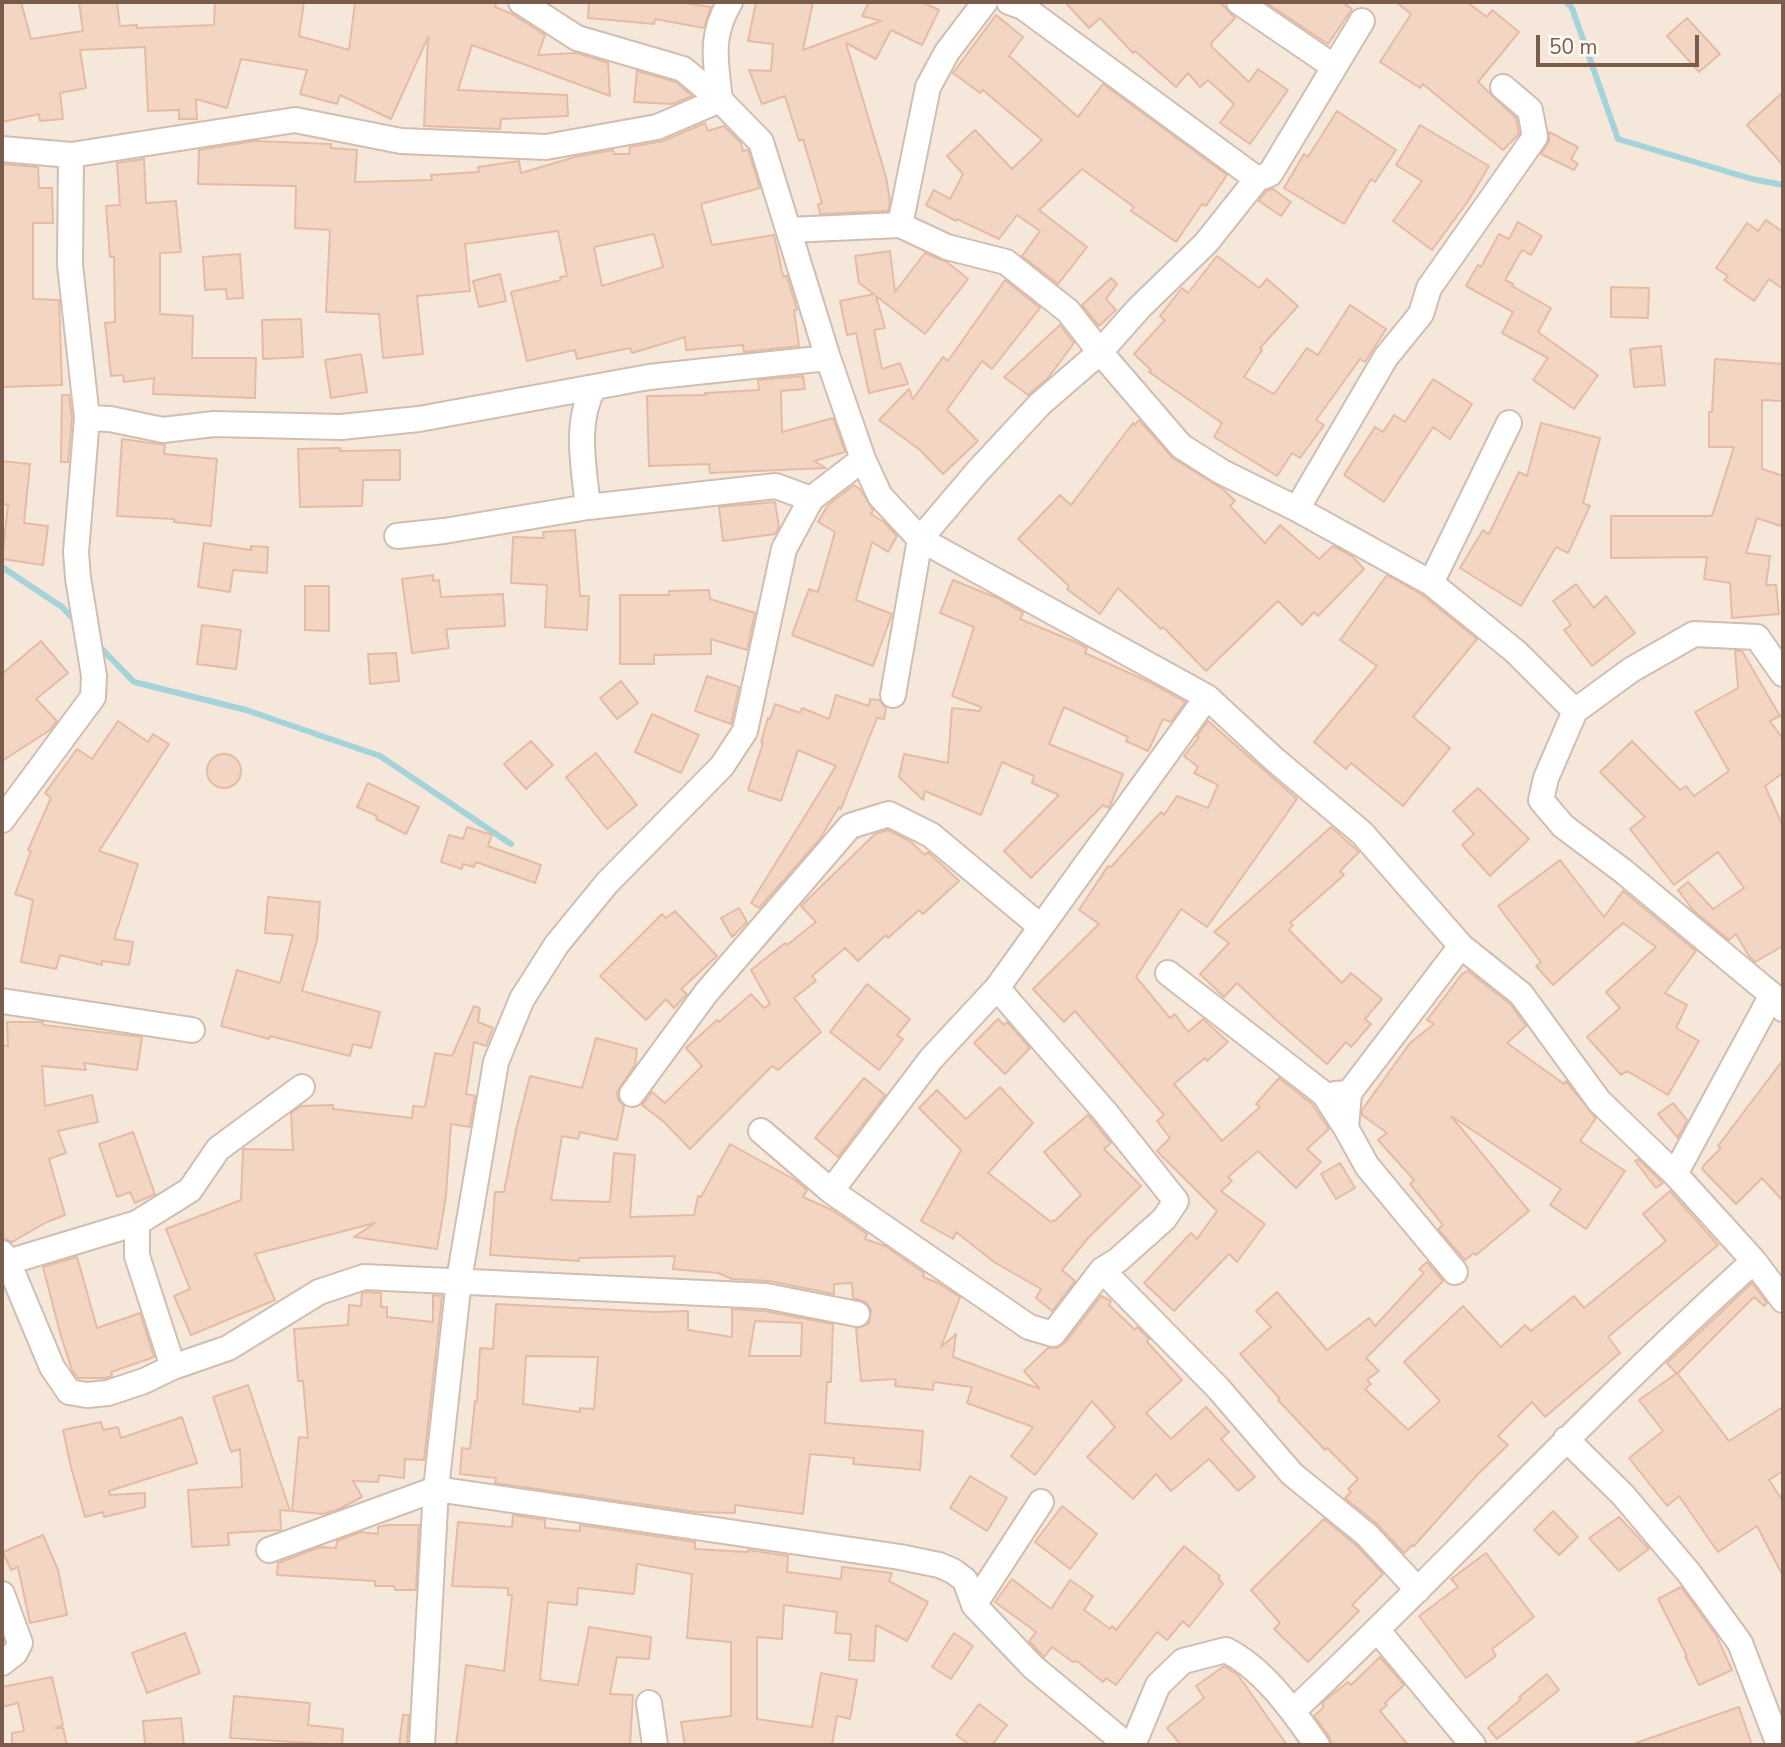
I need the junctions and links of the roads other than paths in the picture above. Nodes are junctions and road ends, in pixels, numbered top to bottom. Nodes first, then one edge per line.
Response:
1 (521, 2) edge
2 (730, 2) edge
3 (985, 2) edge
4 (1009, 2) edge
5 (1239, 2) edge
6 (1362, 22) dead end
7 (1333, 66) junction
8 (1503, 87) dead end
9 (720, 100) junction
10 (2, 149) edge
11 (71, 155) junction
12 (1257, 179) junction
13 (900, 225) junction
14 (789, 230) junction
15 (1100, 352) junction
16 (828, 358) junction
17 (594, 387) junction
18 (87, 418) junction
19 (1509, 424) dead end
20 (863, 459) junction
21 (811, 499) junction
22 (588, 507) junction
23 (1297, 509) junction
24 (397, 536) dead end
25 (920, 539) junction
26 (1431, 583) junction
27 (1783, 674) edge
28 (893, 695) dead end
29 (1207, 697) junction
30 (1575, 711) junction
31 (2, 820) edge
32 (1041, 927) junction
33 (1461, 946) junction
34 (1168, 972) dead end
35 (997, 988) junction
36 (2, 1001) edge
37 (1778, 1002) edge
38 (192, 1030) dead end
39 (302, 1087) dead end
40 (1349, 1093) junction
41 (632, 1094) dead end
42 (1324, 1094) junction
43 (1346, 1128) junction
44 (761, 1130) dead end
45 (1675, 1174) junction
46 (831, 1191) junction
47 (137, 1223) junction
48 (5, 1258) edge
49 (1754, 1261) junction
50 (1102, 1270) junction
51 (1455, 1272) dead end
52 (459, 1280) junction
53 (1783, 1300) edge
54 (858, 1314) dead end
55 (173, 1367) junction
56 (1566, 1439) junction
57 (436, 1489) junction
58 (1041, 1502) dead end
59 (269, 1550) dead end
60 (1418, 1590) junction
61 (2, 1594) edge
62 (974, 1605) junction
63 (1378, 1631) junction
64 (2, 1663) edge
65 (649, 1703) dead end
66 (1293, 1711) junction
67 (422, 1745) edge
68 (655, 1745) edge
69 (1127, 1745) edge
70 (1133, 1745) edge
71 (1317, 1745) edge
72 (1473, 1745) edge
73 (1779, 1745) edge

1 - 9 street
2 - 9 street
3 - 13 street
4 - 12 street
5 - 7 street
6 - 7 street
7 - 12 street
8 - 23 street
9 - 11 street
9 - 14 street
10 - 11 street
11 - 18 street
12 - 15 street
13 - 14 street
13 - 15 street
14 - 16 street
15 - 23 street
15 - 25 street
16 - 17 street
16 - 20 street
17 - 18 street
17 - 22 street
18 - 31 street
19 - 26 street
20 - 21 street
20 - 25 street
21 - 22 street
21 - 52 street
22 - 24 street
23 - 26 street
25 - 28 street
25 - 29 street
26 - 30 street
27 - 30 street
29 - 32 street
29 - 33 street
30 - 37 street
32 - 35 street
32 - 41 street
33 - 40 street
33 - 45 street
34 - 42 street
35 - 46 street
35 - 50 street
36 - 38 street
37 - 45 street
39 - 47 street
40 - 42 street
40 - 43 street
42 - 43 street
43 - 51 street
44 - 46 street
45 - 49 street
46 - 50 street
47 - 48 street
47 - 55 street
48 - 55 street
49 - 53 street
49 - 56 street
50 - 60 street
52 - 54 street
52 - 55 street
52 - 57 street
56 - 60 street
56 - 73 street
57 - 59 street
57 - 62 street
57 - 67 street
58 - 62 street
60 - 63 street
61 - 64 street
62 - 69 street
63 - 66 street
63 - 72 street
65 - 68 street
66 - 70 street
66 - 71 street

